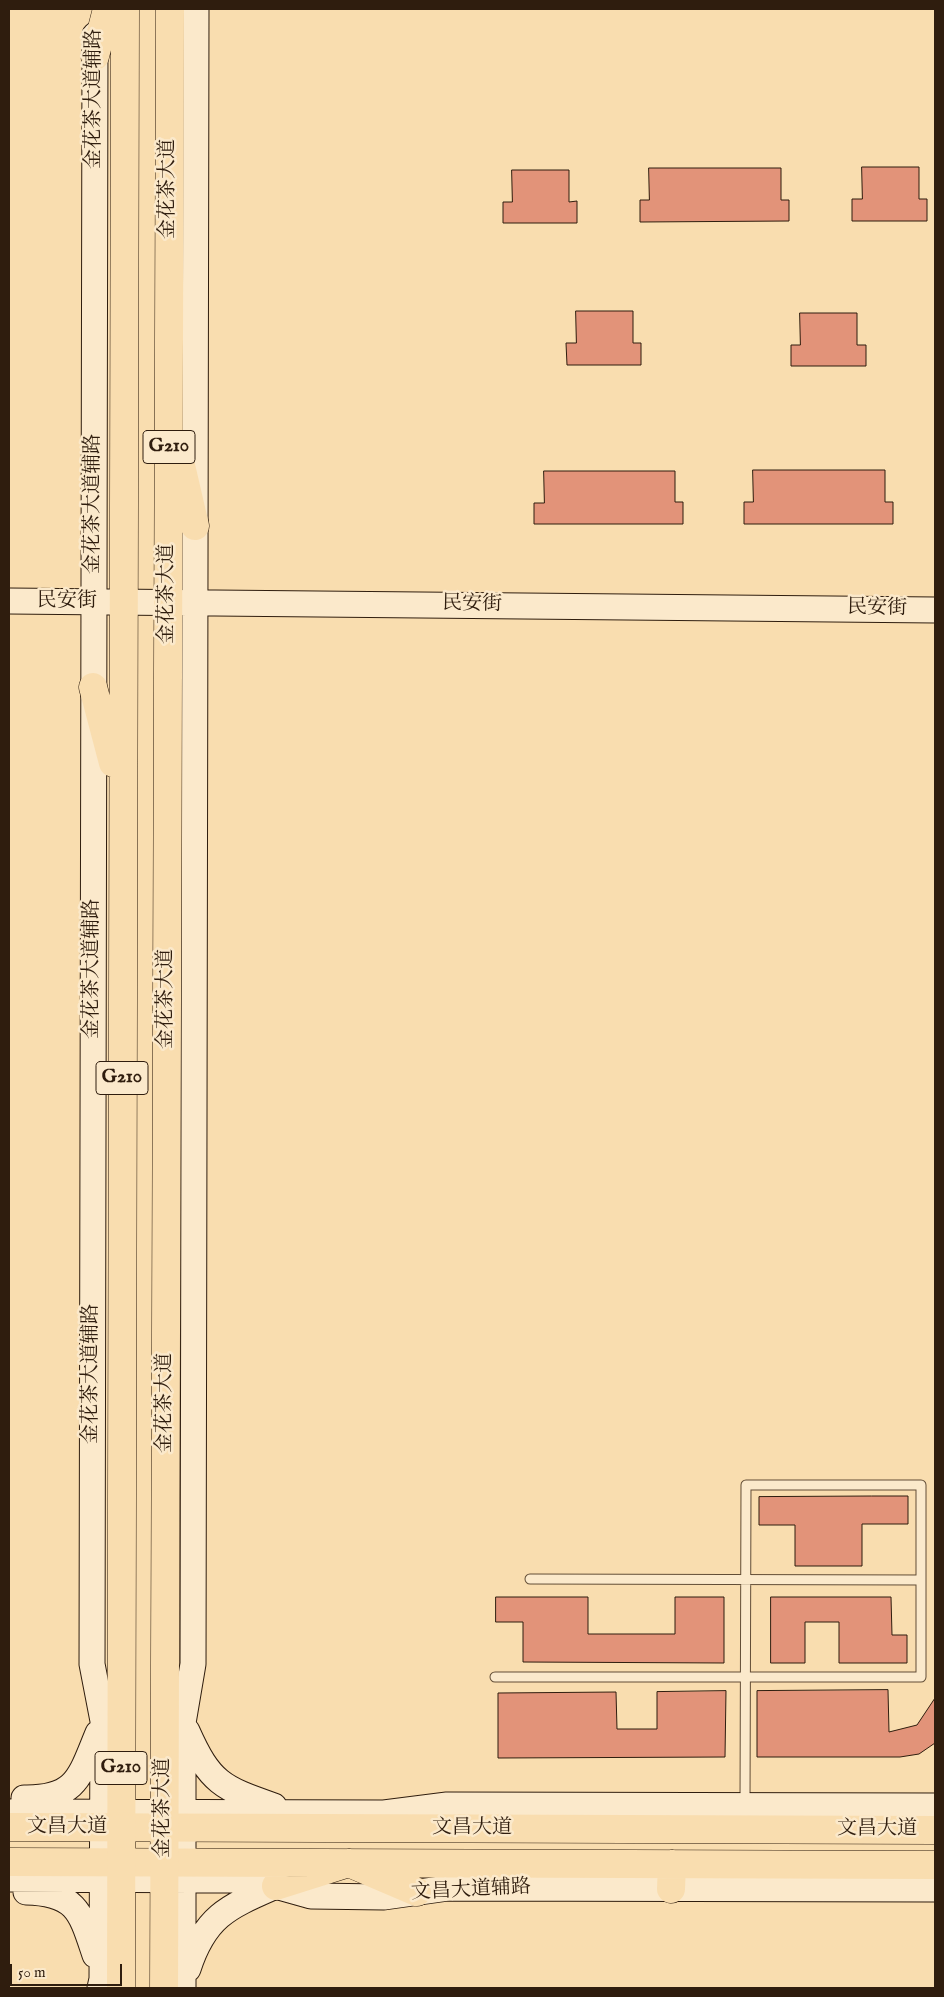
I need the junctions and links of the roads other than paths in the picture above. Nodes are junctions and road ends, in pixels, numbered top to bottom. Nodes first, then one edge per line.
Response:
1 (95, 9) edge
2 (107, 9) edge
3 (125, 9) edge
4 (196, 9) edge
5 (173, 16) edge
6 (95, 56) junction
7 (169, 414) junction
8 (195, 526) junction
9 (9, 602) edge
10 (94, 602) junction
11 (124, 602) junction
12 (168, 602) junction
13 (195, 602) junction
14 (935, 610) edge
15 (94, 687) junction
16 (123, 800) junction
17 (530, 1579) dead end
18 (746, 1580) junction
19 (921, 1580) junction
20 (121, 1674) junction
21 (165, 1675) junction
22 (495, 1677) dead end
23 (746, 1677) junction
24 (103, 1721) junction
25 (183, 1723) junction
26 (745, 1806) junction
27 (935, 1806) edge
28 (9, 1812) edge
29 (293, 1813) junction
30 (384, 1813) junction
31 (672, 1817) junction
32 (112, 1820) junction
33 (174, 1820) junction
34 (448, 1829) junction
35 (935, 1830) edge
36 (9, 1862) edge
37 (349, 1863) junction
38 (935, 1865) edge
39 (111, 1871) junction
40 (173, 1871) junction
41 (671, 1876) junction
42 (9, 1879) edge
43 (276, 1886) junction
44 (935, 1890) edge
45 (9, 1892) edge
46 (417, 1892) junction
47 (107, 1986) edge
48 (178, 1988) edge

1 - 6 street, 金花茶大道辅路
2 - 6 main road
3 - 11 main road, G210
4 - 8 street
5 - 7 main road, 金花茶大道 / G210
6 - 10 street, 金花茶大道辅路
7 - 8 main road
7 - 12 main road, 金花茶大道 / G210
8 - 13 street
9 - 10 street, 民安街
10 - 11 street, 民安街
10 - 15 street, 金花茶大道辅路
11 - 12 street, 民安街
11 - 16 main road, G210
12 - 13 street, 民安街
12 - 21 main road, 金花茶大道 / G210
13 - 14 street, 民安街
13 - 25 street
15 - 16 main road
15 - 24 street, 金花茶大道辅路
16 - 20 main road, G210
17 - 18 lane
18 - 19 lane
18 - 19 lane
18 - 23 lane
19 - 23 lane
20 - 24 main road
20 - 32 main road, G210
21 - 25 main road
21 - 33 main road, 金花茶大道 / G210
22 - 23 lane
23 - 26 lane
24 - 28 street
24 - 32 street, 金花茶大道辅路
25 - 29 street
25 - 33 street
26 - 27 street
26 - 31 street
28 - 32 street
28 - 32 main road, 文昌大道
29 - 30 street
29 - 33 street
30 - 31 street
30 - 34 main road
31 - 34 main road, 文昌大道
31 - 35 main road, 文昌大道
32 - 33 main road, 文昌大道
32 - 39 main road, G210
33 - 34 main road, 文昌大道
33 - 40 main road, 金花茶大道 / G210
36 - 39 main road, 文昌大道
37 - 40 main road, 文昌大道
37 - 41 main road, 文昌大道
37 - 43 main road
37 - 46 main road
38 - 41 main road, 文昌大道
39 - 40 main road, 文昌大道
39 - 42 street
39 - 47 main road, G210
40 - 43 street, 文昌大道辅路
40 - 48 main road, 金花茶大道 / G210
41 - 44 street, 文昌大道辅路
41 - 46 street, 文昌大道辅路
43 - 46 street, 文昌大道辅路
43 - 48 street
45 - 47 street

